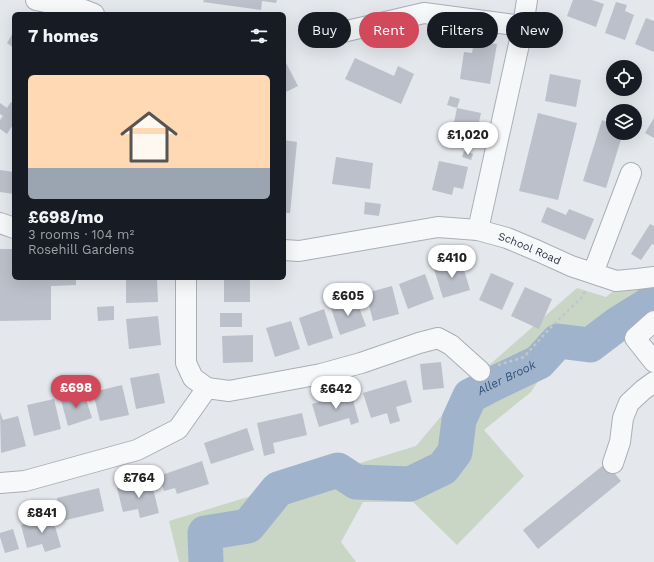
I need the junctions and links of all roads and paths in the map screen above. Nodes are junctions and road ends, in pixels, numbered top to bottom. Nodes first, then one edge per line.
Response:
1 (36, 0) edge
2 (527, 0) edge
3 (436, 7) edge
4 (89, 12) edge
5 (525, 12) edge
6 (506, 22) edge
7 (351, 30) edge
8 (518, 48) edge
9 (631, 173) dead end
10 (0, 223) edge
11 (12, 227) edge
12 (478, 230) junction
13 (286, 250) edge
14 (593, 273) junction
15 (654, 276) edge
16 (186, 280) edge
17 (654, 321) edge
18 (654, 362) edge
19 (480, 371) joint
20 (654, 382) edge
21 (207, 388) junction
22 (613, 463) dead end
23 (0, 483) edge

1 - 4 street
2 - 5 street
3 - 6 street
3 - 7 street
8 - 12 street
9 - 14 street
10 - 11 street
12 - 13 street, School Road
12 - 14 street, School Road
14 - 15 street, School Road
14 - 19 path
16 - 21 street
17 - 18 street
19 - 21 street
20 - 22 street
21 - 23 street

